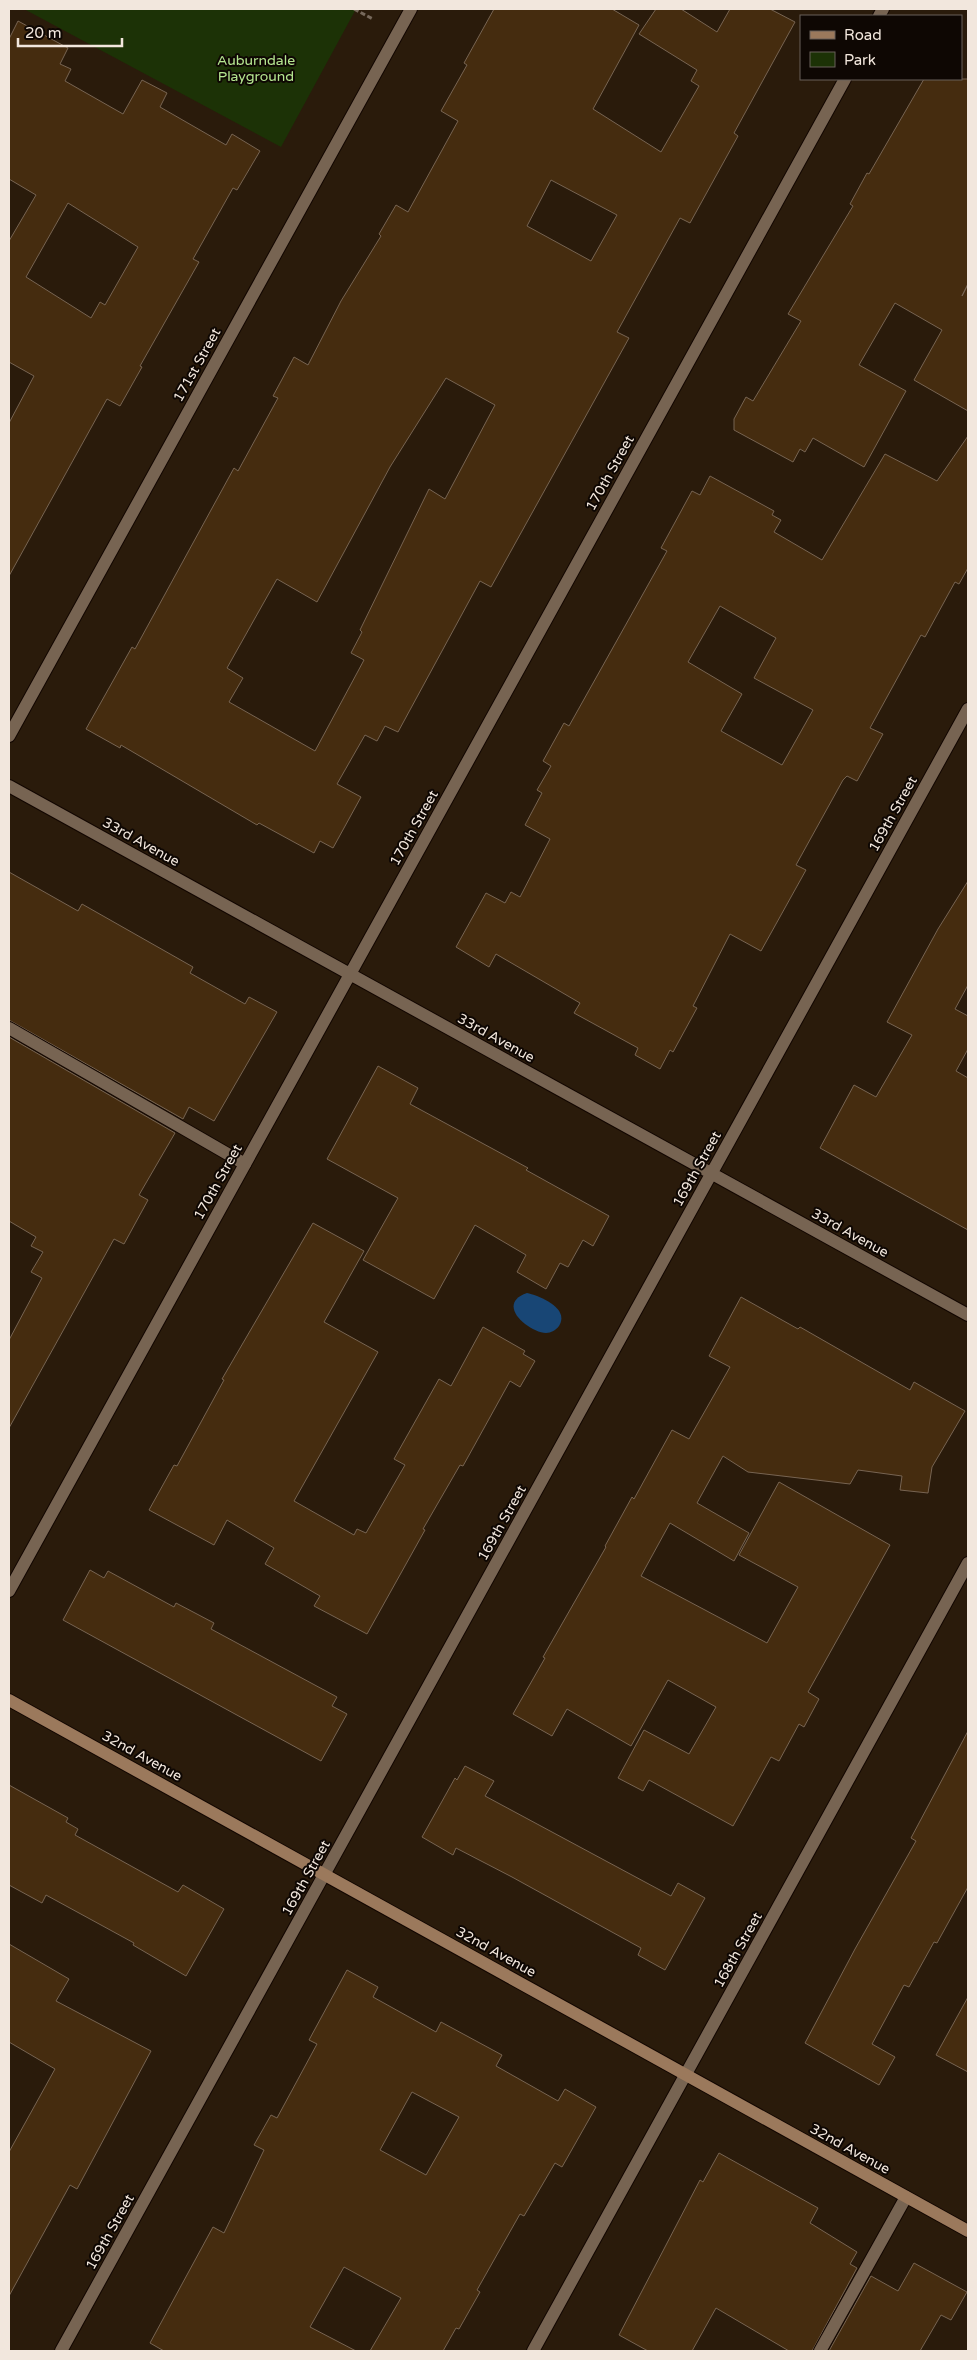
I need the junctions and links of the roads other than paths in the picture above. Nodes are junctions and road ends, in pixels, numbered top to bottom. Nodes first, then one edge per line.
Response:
1 (411, 9) edge
2 (844, 80) edge
3 (968, 709) edge
4 (9, 736) edge
5 (9, 786) edge
6 (350, 974) junction
7 (9, 1028) edge
8 (245, 1164) junction
9 (712, 1174) junction
10 (968, 1315) edge
11 (968, 1563) edge
12 (9, 1591) edge
13 (9, 1700) edge
14 (325, 1874) junction
15 (686, 2075) junction
16 (906, 2197) junction
17 (968, 2231) edge
18 (61, 2351) edge
19 (533, 2351) edge
20 (820, 2351) edge

1 - 4 street, 171st Street
2 - 6 street, 170th Street
3 - 9 street, 169th Street
5 - 6 street, 33rd Avenue
6 - 8 street, 170th Street
6 - 9 street, 33rd Avenue
7 - 8 street
8 - 12 street, 170th Street
9 - 10 street, 33rd Avenue
9 - 14 street, 169th Street
11 - 15 street, 168th Street
13 - 14 street, 32nd Avenue
14 - 15 street, 32nd Avenue
14 - 18 street, 169th Street
15 - 16 street, 32nd Avenue
15 - 19 street, 168th Street
16 - 17 street, 32nd Avenue
16 - 20 street

